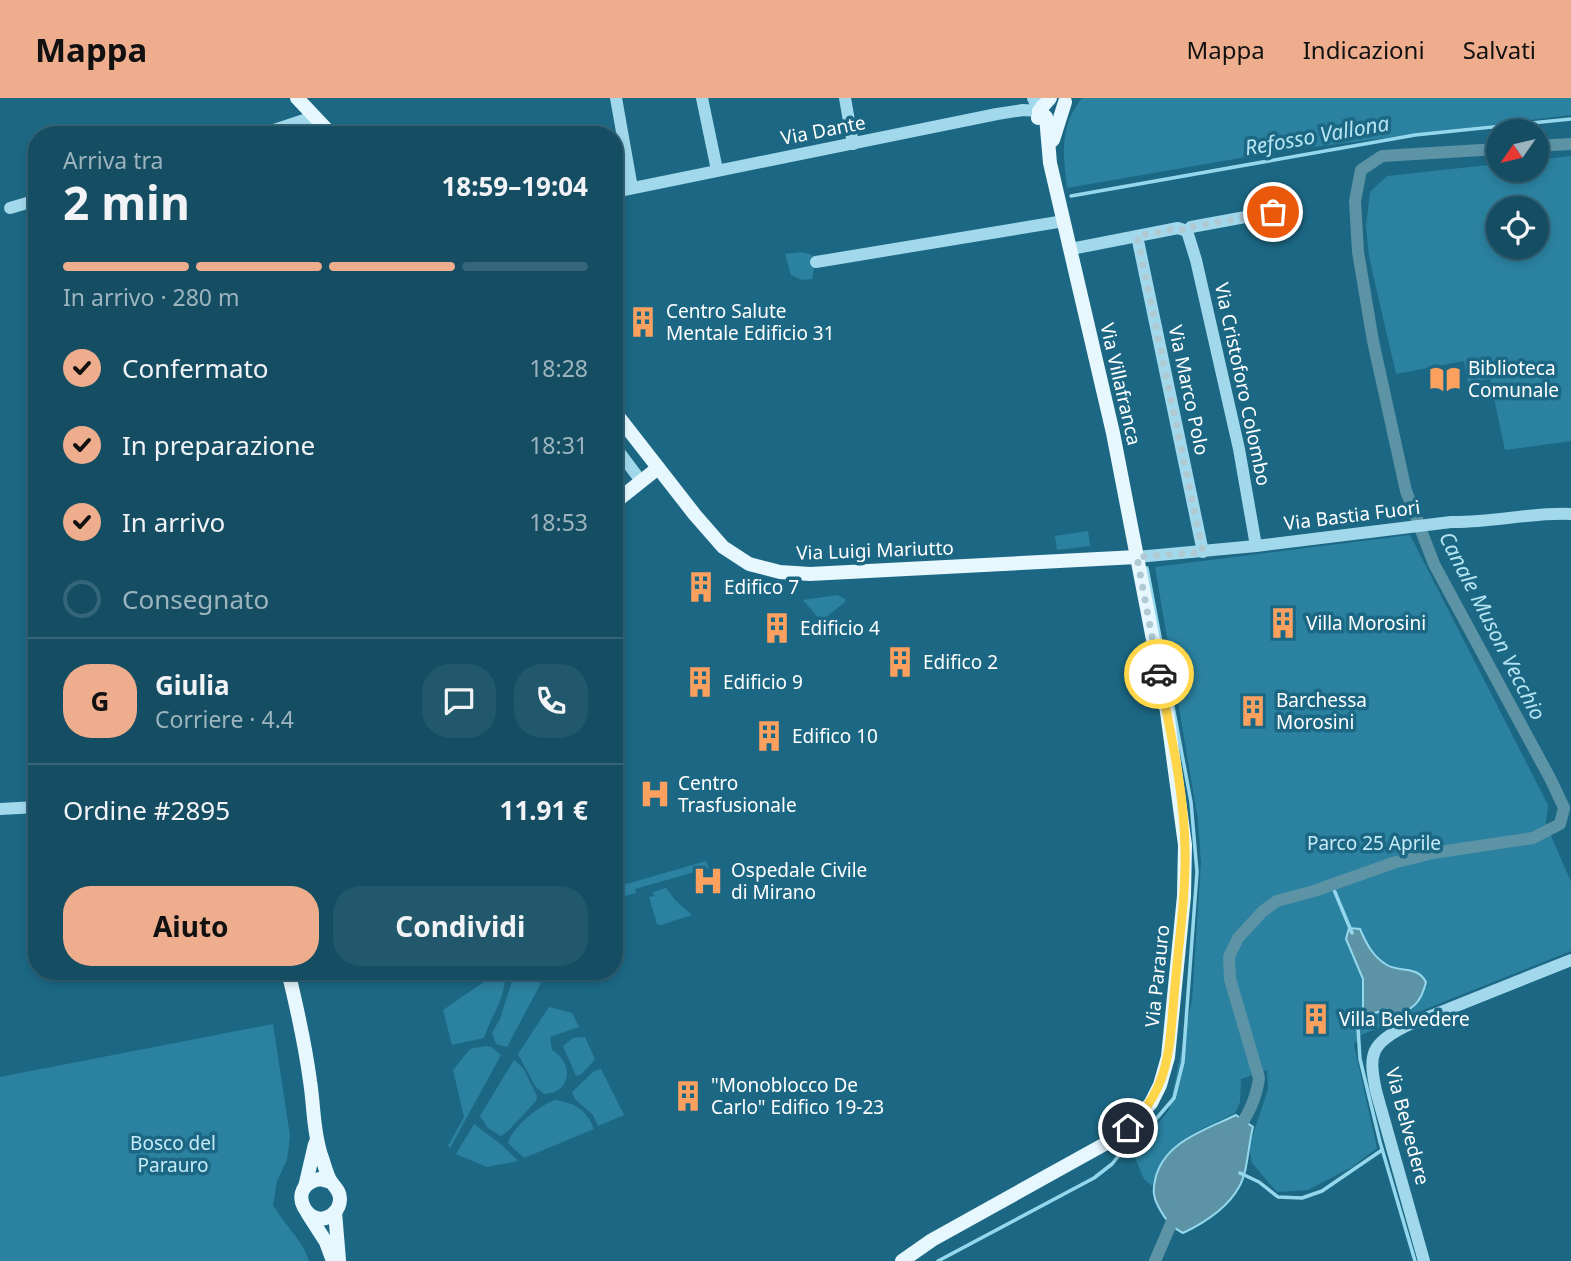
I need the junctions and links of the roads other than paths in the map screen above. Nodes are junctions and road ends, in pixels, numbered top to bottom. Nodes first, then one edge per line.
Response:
1 (297, 98) edge
2 (616, 98) edge
3 (702, 98) edge
4 (845, 98) edge
5 (1050, 98) edge
6 (1066, 100) edge
7 (1036, 105) edge
8 (313, 117) junction
9 (286, 126) edge
10 (322, 126) edge
11 (621, 126) edge
12 (623, 137) edge
13 (853, 144) junction
14 (1050, 163) junction
15 (717, 170) junction
16 (632, 188) junction
17 (623, 190) edge
18 (28, 203) edge
19 (10, 208) dead end
20 (1273, 212) dead end
21 (1064, 221) junction
22 (1186, 231) junction
23 (1137, 236) junction
24 (1070, 249) junction
25 (816, 262) dead end
26 (623, 423) edge
27 (623, 457) edge
28 (658, 468) junction
29 (641, 481) junction
30 (623, 496) edge
31 (1571, 514) edge
32 (1256, 547) junction
33 (1203, 552) junction
34 (1137, 557) junction
35 (28, 807) edge
36 (0, 809) edge
37 (1571, 960) edge
38 (290, 980) edge
39 (316, 1139) junction
40 (331, 1182) junction
41 (305, 1187) junction
42 (335, 1212) junction
43 (307, 1213) junction
44 (333, 1261) edge
45 (339, 1261) edge
46 (902, 1261) edge
47 (1424, 1261) edge

1 - 8 main road
2 - 11 street
3 - 15 street
4 - 13 street
5 - 7 main road
6 - 7 main road
6 - 14 main road, Via Villafranca
7 - 13 street, Via Dante
7 - 14 main road, Via Villafranca
8 - 9 street
8 - 10 main road
12 - 16 street
13 - 15 street, Via Dante
14 - 21 main road, Via Villafranca
15 - 16 street, Via Dante
16 - 17 street, Via Dante
18 - 19 street
20 - 22 street
21 - 24 main road, Via Villafranca
21 - 25 street
22 - 23 street
22 - 32 street, Via Cristoforo Colombo
23 - 24 street
23 - 33 street, Via Marco Polo
24 - 34 main road, Via Villafranca
26 - 28 main road, Via Luigi Mariutto
27 - 29 street
28 - 29 main road
28 - 34 main road, Via Luigi Mariutto
29 - 30 main road
31 - 32 street, Via Bastia Fuori
32 - 33 street, Via Bastia Fuori
33 - 34 street, Via Bastia Fuori
34 - 46 main road, Via Parauro
35 - 36 street
37 - 47 street, Via Belvedere
38 - 39 main road
39 - 40 main road
39 - 41 main road
40 - 41 main road
40 - 42 main road
41 - 43 main road
42 - 43 main road
42 - 45 main road
43 - 44 main road

